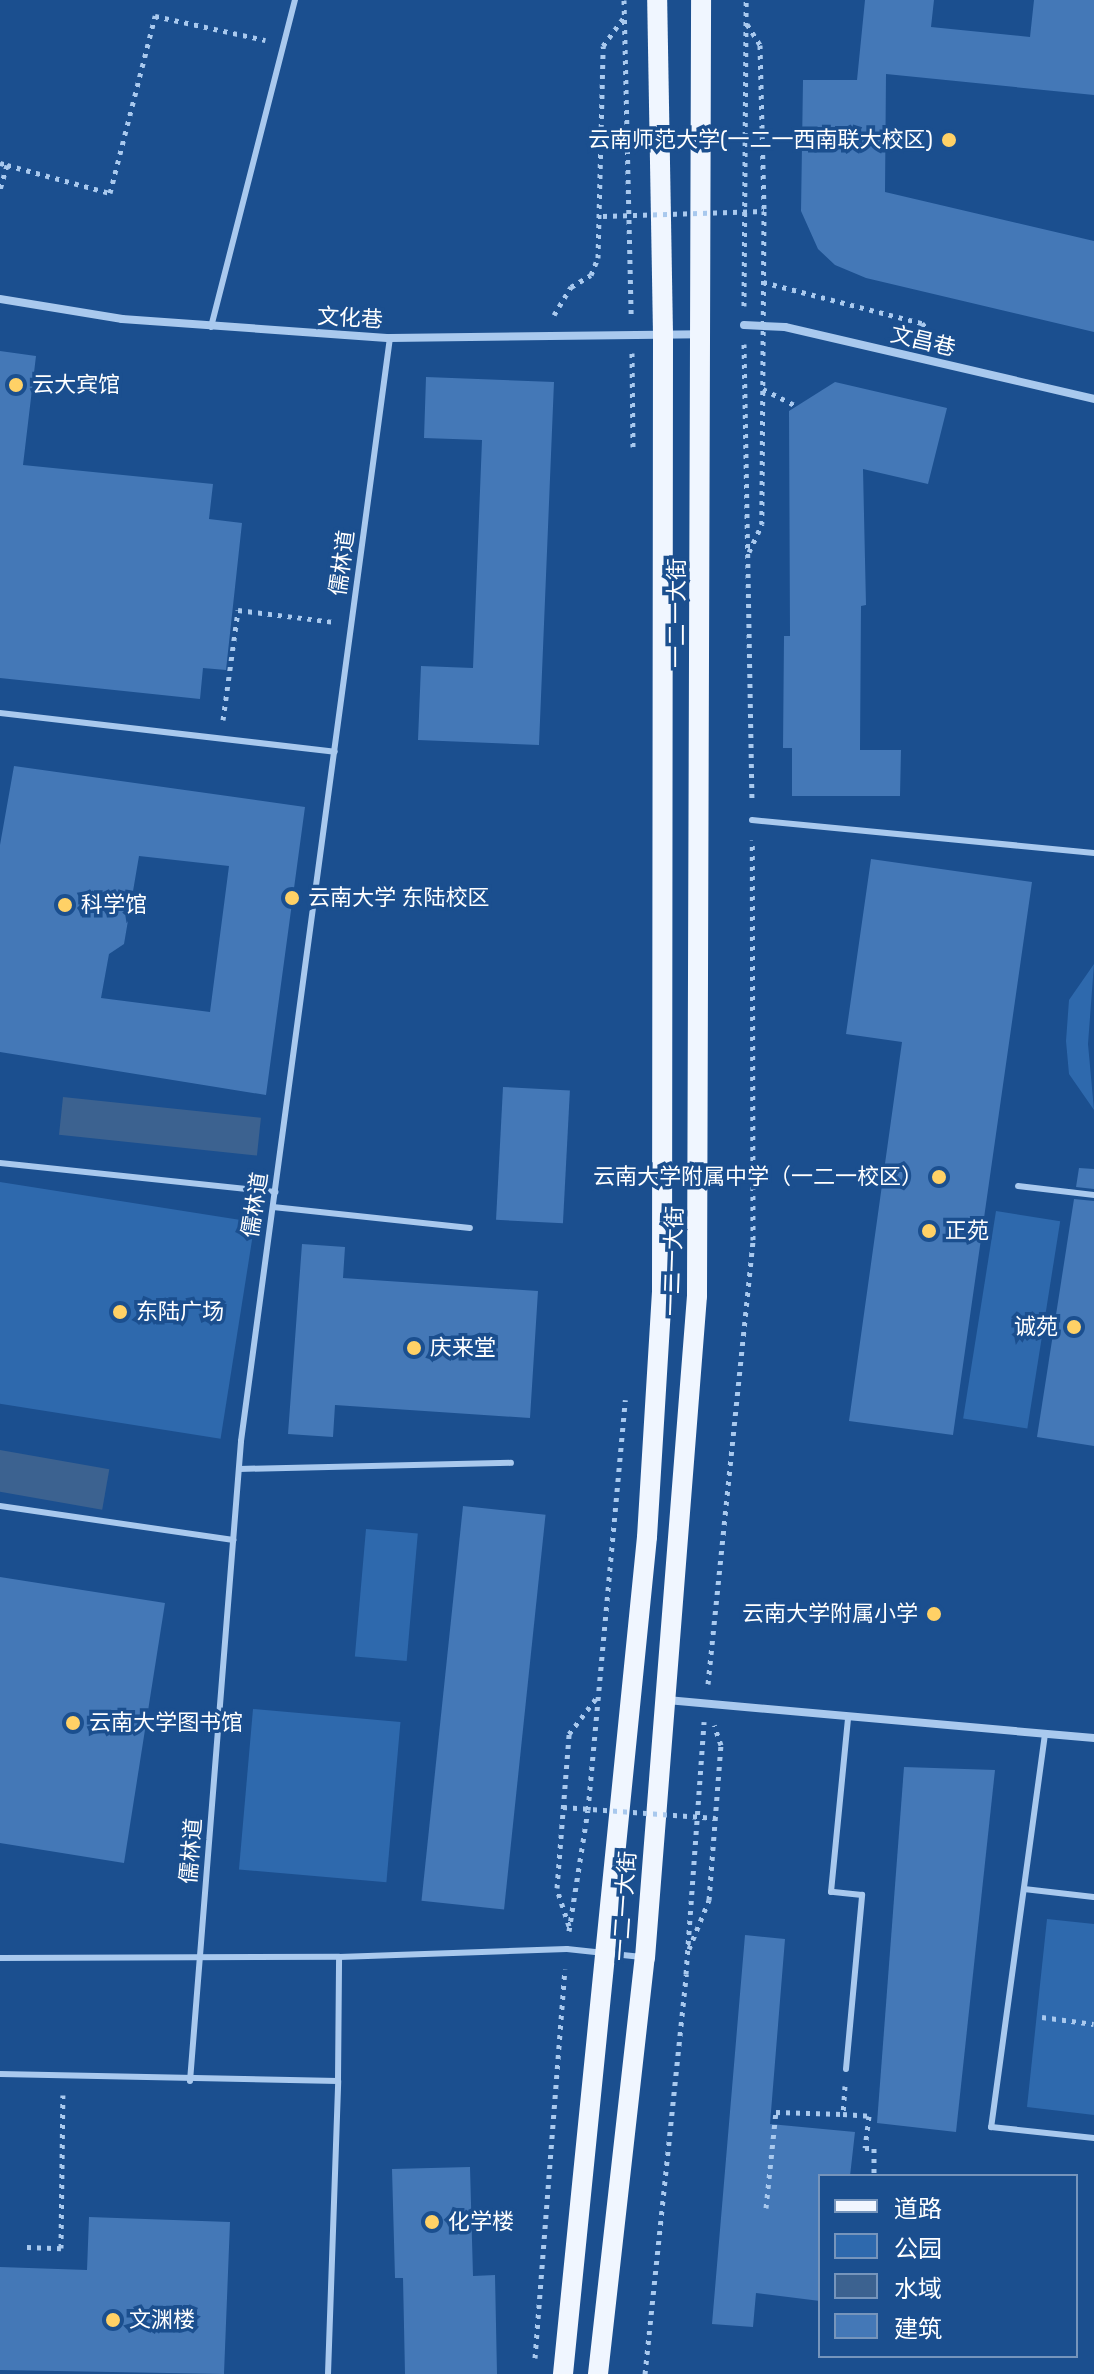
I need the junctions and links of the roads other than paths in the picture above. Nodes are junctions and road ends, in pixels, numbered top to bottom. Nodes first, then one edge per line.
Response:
1 (295, 0) edge
2 (657, 0) edge
3 (701, 0) edge
4 (0, 299) edge
5 (744, 325) dead end
6 (211, 327) junction
7 (663, 334) junction
8 (701, 334) junction
9 (390, 338) junction
10 (1094, 399) edge
11 (0, 713) edge
12 (335, 752) junction
13 (752, 820) dead end
14 (1094, 853) edge
15 (0, 1163) edge
16 (1018, 1186) dead end
17 (275, 1192) junction
18 (1094, 1195) edge
19 (273, 1207) junction
20 (470, 1228) dead end
21 (511, 1463) dead end
22 (239, 1469) junction
23 (0, 1506) edge
24 (234, 1540) junction
25 (663, 1700) junction
26 (848, 1718) junction
27 (1045, 1734) junction
28 (1094, 1738) edge
29 (1024, 1889) junction
30 (1094, 1897) edge
31 (200, 1954) junction
32 (603, 1954) junction
33 (339, 1957) junction
34 (0, 1958) edge
35 (645, 1958) junction
36 (846, 2069) road end
37 (0, 2074) edge
38 (190, 2081) junction
39 (338, 2081) junction
40 (1094, 2138) edge
41 (328, 2374) edge
42 (563, 2374) edge
43 (598, 2374) edge

1 - 6 lane
2 - 7 main road, 一二一大街
3 - 8 main road, 一二一大街
4 - 6 street, 文化巷
5 - 10 street, 文昌巷
6 - 9 street, 文化巷
7 - 8 street, 文化巷
7 - 9 street, 文化巷
7 - 32 main road, 一二一大街
8 - 25 main road, 一二一大街
9 - 12 lane, 儒林道
11 - 12 lane
12 - 17 lane, 儒林道
13 - 14 lane
15 - 17 lane
16 - 18 lane
17 - 19 lane, 儒林道
19 - 20 lane
19 - 22 lane, 儒林道
21 - 22 lane
22 - 24 lane, 儒林道
23 - 24 lane
24 - 31 lane, 儒林道
25 - 26 street
25 - 35 main road, 一二一大街
26 - 27 street
26 - 36 lane
27 - 28 street
27 - 29 lane
29 - 30 lane
29 - 40 lane
31 - 33 lane
31 - 34 lane
31 - 38 lane, 儒林道
32 - 33 lane
32 - 35 lane
32 - 42 main road, 一二一大街
33 - 39 lane
35 - 43 main road, 一二一大街
37 - 38 lane
38 - 39 lane
39 - 41 lane

